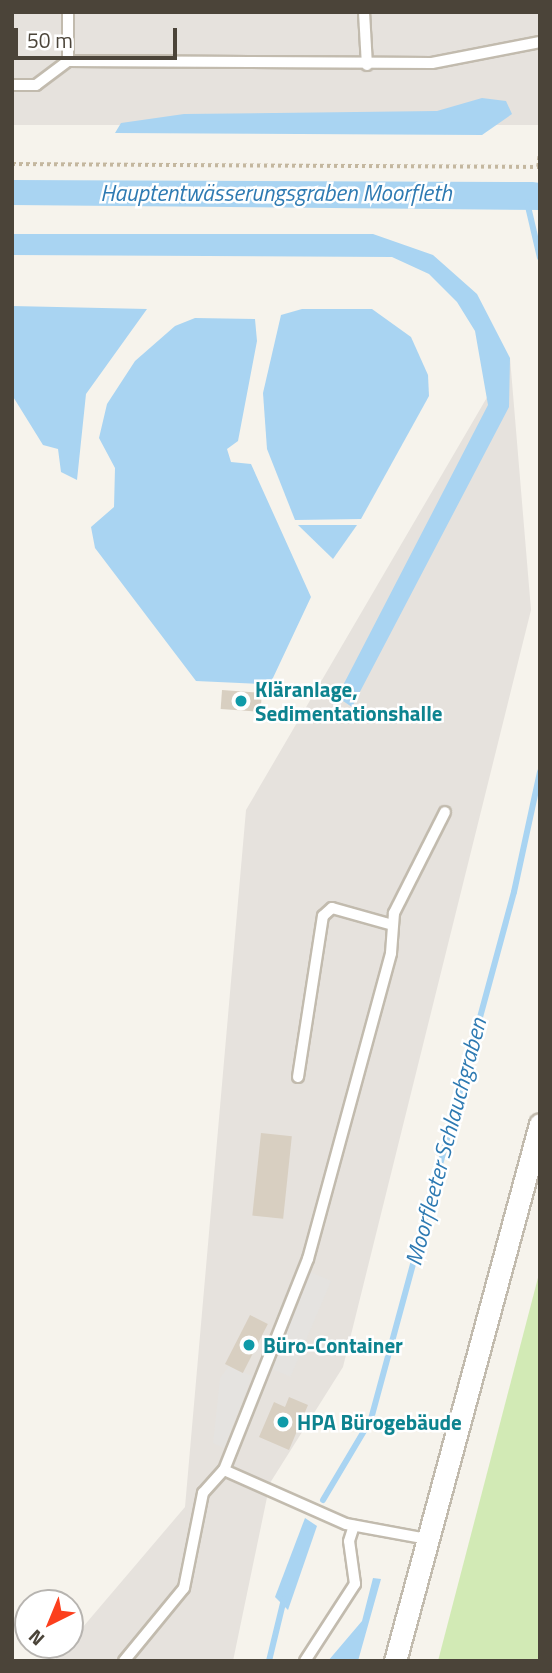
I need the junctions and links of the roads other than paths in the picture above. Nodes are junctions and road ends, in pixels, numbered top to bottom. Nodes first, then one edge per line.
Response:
1 (68, 12) edge
2 (364, 12) edge
3 (540, 41) edge
4 (68, 61) junction
5 (367, 65) junction
6 (12, 85) edge
7 (445, 812) dead end
8 (393, 925) junction
9 (298, 1077) dead end
10 (540, 1124) edge
11 (225, 1471) junction
12 (354, 1526) junction
13 (427, 1539) junction
14 (124, 1661) edge
15 (305, 1661) edge
16 (395, 1661) edge

1 - 4 lane
2 - 5 lane
3 - 5 lane
4 - 5 lane
4 - 6 lane
7 - 8 lane
8 - 9 lane
8 - 11 lane
10 - 13 street
11 - 12 lane
11 - 14 lane
12 - 13 lane
12 - 15 lane
13 - 16 street

